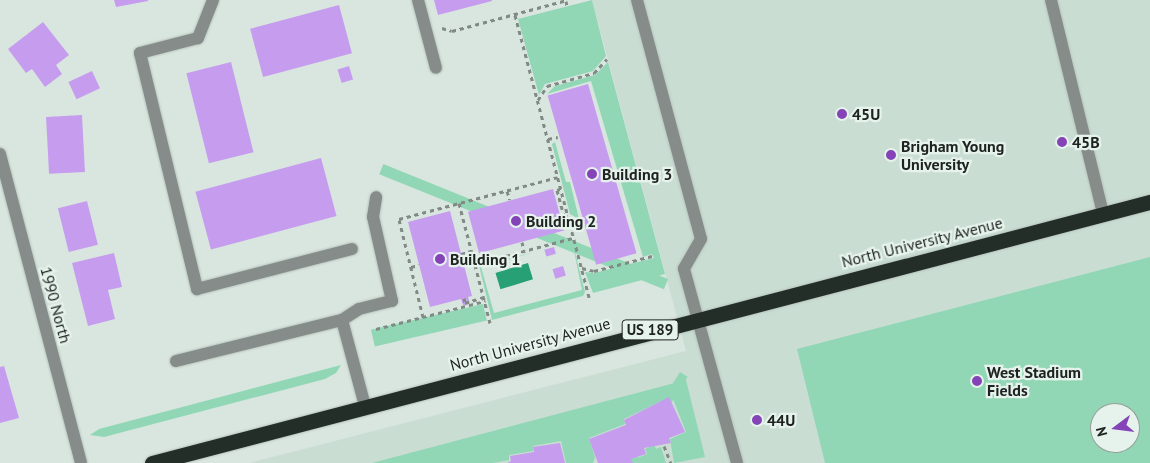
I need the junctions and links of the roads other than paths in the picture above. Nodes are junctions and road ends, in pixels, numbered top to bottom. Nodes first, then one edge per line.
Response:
1 (213, 0) edge
2 (418, 0) edge
3 (637, 0) edge
4 (1051, 0) edge
5 (436, 68) dead end
6 (0, 154) edge
7 (376, 197) dead end
8 (1150, 202) edge
9 (1103, 214) junction
10 (352, 249) dead end
11 (697, 318) junction
12 (342, 320) junction
13 (176, 361) dead end
14 (365, 406) junction
15 (81, 463) edge
16 (152, 463) edge
17 (737, 463) edge

1 - 10 street
2 - 5 street
3 - 11 street
4 - 9 street
6 - 15 street, 1990 North
7 - 12 street
8 - 9 highway, North University Avenue / US 189
9 - 11 highway, North University Avenue / US 189
11 - 14 highway, North University Avenue / US 189
11 - 17 street
12 - 13 street
12 - 14 street
14 - 16 highway, North University Avenue / US 189

